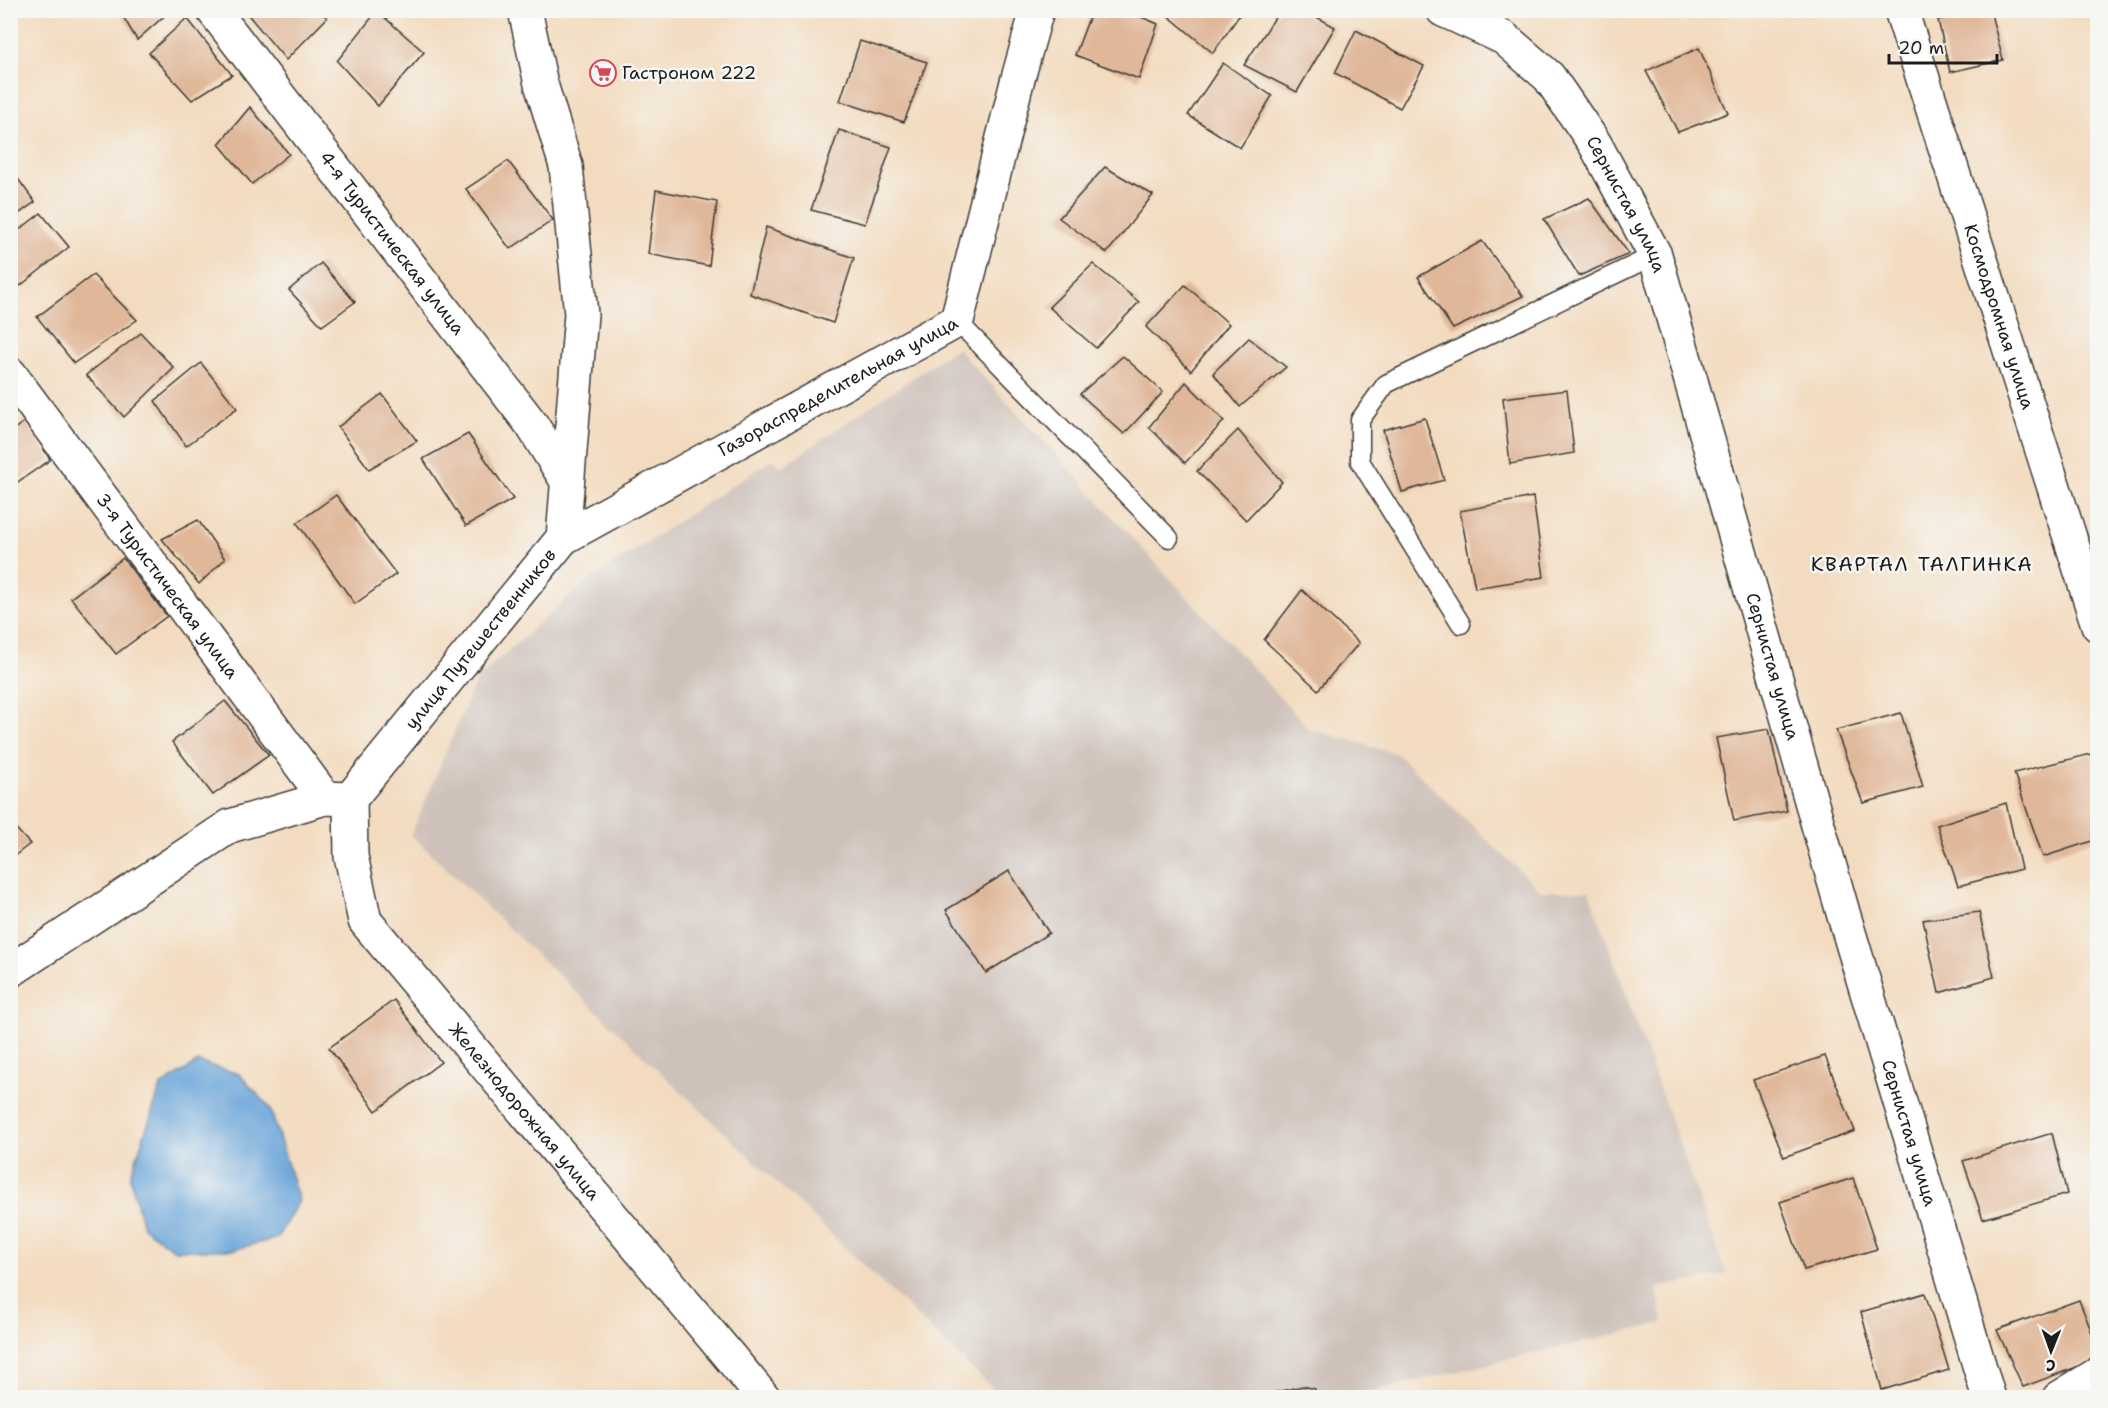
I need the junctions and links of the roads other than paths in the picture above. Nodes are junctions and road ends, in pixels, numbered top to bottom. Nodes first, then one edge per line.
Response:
1 (213, 10) edge
2 (525, 10) edge
3 (1037, 10) edge
4 (1443, 10) edge
5 (1901, 10) edge
6 (1501, 24) edge
7 (1655, 255) junction
8 (957, 321) junction
9 (10, 374) edge
10 (567, 481) junction
11 (1169, 537) dead end
12 (563, 538) junction
13 (1461, 624) dead end
14 (2097, 625) edge
15 (338, 799) junction
16 (12, 966) edge
17 (2097, 1374) edge
18 (764, 1398) edge
19 (1989, 1398) edge
20 (2059, 1398) edge

1 - 10 street, 4-я Туристическая улица
2 - 10 street, улица Путешественников
3 - 8 street, Газораспределительная улица
4 - 6 street, Сернистая улица
5 - 14 street, Космодромная улица
6 - 7 street, Сернистая улица
7 - 13 lane
7 - 19 street, Сернистая улица
8 - 11 lane
8 - 12 street, Газораспределительная улица
9 - 15 street, 3-я Туристическая улица
10 - 12 street, улица Путешественников
12 - 15 street, улица Путешественников
15 - 16 street
15 - 18 street, Железнодорожная улица
17 - 20 street

